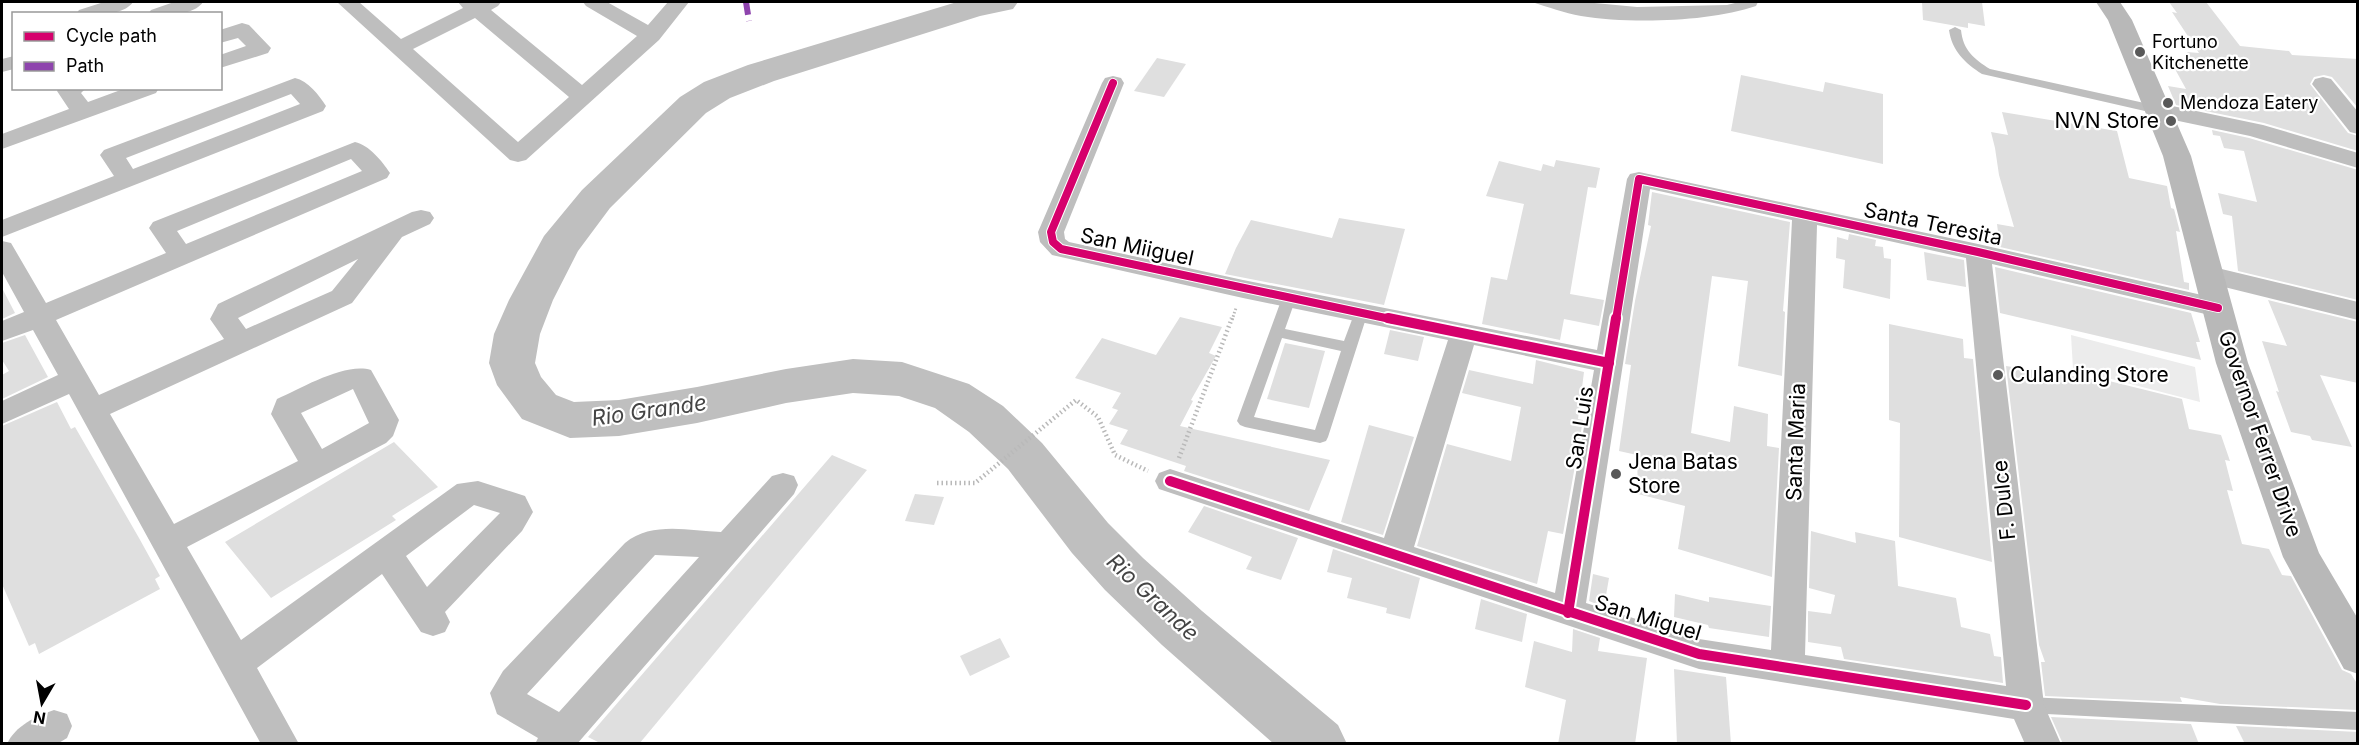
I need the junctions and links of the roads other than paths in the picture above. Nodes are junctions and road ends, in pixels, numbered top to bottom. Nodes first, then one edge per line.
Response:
1 (123, 2) edge
2 (193, 2) edge
3 (347, 2) edge
4 (593, 2) edge
5 (679, 2) edge
6 (2108, 2) edge
7 (479, 4) edge
8 (92, 12) edge
9 (164, 12) edge
10 (1955, 30) dead end
11 (651, 35) junction
12 (222, 36) edge
13 (399, 48) junction
14 (222, 61) edge
15 (1113, 83) dead end
16 (2324, 84) dead end
17 (70, 90) edge
18 (143, 90) edge
19 (582, 98) junction
20 (2158, 110) junction
21 (83, 112) junction
22 (2358, 127) edge
23 (2, 142) edge
24 (2358, 161) edge
25 (128, 179) junction
26 (1639, 179) joint
27 (1805, 214) junction
28 (421, 218) dead end
29 (2, 229) edge
30 (393, 232) junction
31 (2, 249) edge
32 (1978, 252) junction
33 (181, 256) junction
34 (2209, 275) junction
35 (1289, 298) junction
36 (2218, 308) junction
37 (2358, 311) edge
38 (1360, 312) junction
39 (39, 316) junction
40 (1277, 332) junction
41 (2, 333) edge
42 (1464, 333) junction
43 (241, 343) junction
44 (1349, 347) junction
45 (1609, 363) junction
46 (75, 379) junction
47 (92, 410) junction
48 (2, 413) edge
49 (315, 464) dead end
50 (1170, 481) road end
51 (783, 485) dead end
52 (168, 542) junction
53 (729, 546) junction
54 (387, 555) junction
55 (1395, 555) junction
56 (1568, 613) junction
57 (2358, 657) edge
58 (236, 663) junction
59 (1788, 669) junction
60 (2026, 705) junction
61 (2358, 721) edge
62 (558, 738) edge
63 (281, 744) edge
64 (2043, 744) edge

1 - 8 street
2 - 9 street
3 - 13 street
4 - 11 street
5 - 11 street
6 - 20 main road, Governor Ferrer Drive
7 - 13 street
7 - 19 street
10 - 20 lane
11 - 19 street
12 - 14 street
13 - 19 street
15 - 35 street, San Miiguel
16 - 22 street
17 - 21 street
18 - 21 street
20 - 24 street
20 - 34 main road, Governor Ferrer Drive
21 - 23 street
25 - 25 street
25 - 29 street
26 - 27 street, Santa Teresita
26 - 45 street, San Luis
27 - 32 street, Santa Teresita
27 - 59 street, Santa Maria
28 - 30 street
30 - 43 street
30 - 43 street
31 - 39 street
32 - 36 street, Santa Teresita
32 - 60 street, F. Dulce
33 - 33 street
33 - 39 street
34 - 36 main road, Governor Ferrer Drive
34 - 37 street
35 - 38 street, San Miiguel
35 - 40 lane
36 - 57 main road, Governor Ferrer Drive
38 - 42 street, San Miiguel
38 - 44 lane
39 - 41 street
39 - 46 street
40 - 44 lane
40 - 44 lane
42 - 45 street, San Miiguel
42 - 55 street
43 - 47 street
45 - 56 street, San Luis
46 - 47 street
46 - 48 street
47 - 52 street
49 - 52 street
50 - 55 street, San Miguel
51 - 53 street
52 - 58 street
53 - 62 street
53 - 62 street
54 - 54 street
54 - 58 street
55 - 56 street, San Miguel
56 - 59 street, San Miguel
58 - 63 street
59 - 60 street, San Miguel
60 - 61 lane
60 - 64 street, F. Dulce

